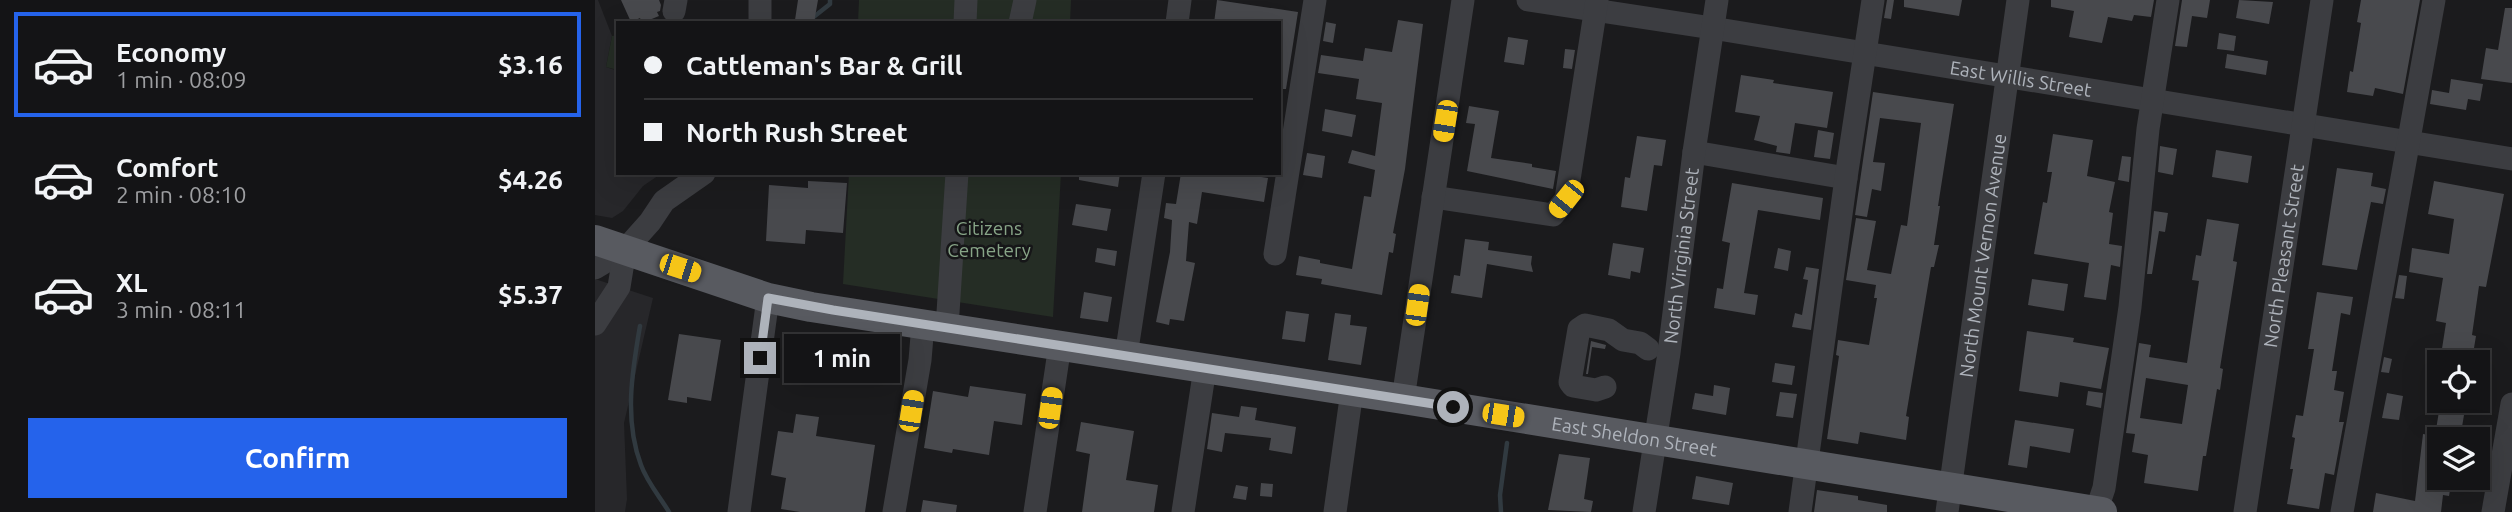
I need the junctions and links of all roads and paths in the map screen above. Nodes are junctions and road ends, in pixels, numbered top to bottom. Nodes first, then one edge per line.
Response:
1 (761, 0) edge
2 (966, 0) edge
3 (1025, 0) edge
4 (1180, 0) edge
5 (1315, 0) edge
6 (1463, 0) edge
7 (1528, 0) edge
8 (1717, 0) edge
9 (1873, 0) edge
10 (2018, 0) edge
11 (2168, 0) edge
12 (2322, 0) edge
13 (2434, 0) edge
14 (1597, 5) edge
15 (760, 21) edge
16 (965, 21) edge
17 (1020, 21) edge
18 (1177, 21) edge
19 (1712, 28) junction
20 (1866, 55) junction
21 (2007, 78) junction
22 (2152, 100) junction
23 (2303, 125) junction
24 (2409, 142) junction
25 (1694, 152) junction
26 (2512, 159) edge
27 (700, 175) edge
28 (957, 175) edge
29 (1154, 175) edge
30 (1846, 177) junction
31 (1433, 197) junction
32 (595, 240) edge
33 (625, 250) junction
34 (1275, 254) dead end
35 (595, 268) edge
36 (768, 298) junction
37 (595, 324) edge
38 (935, 326) junction
39 (1060, 345) junction
40 (1647, 349) dead end
41 (1126, 356) junction
42 (1205, 368) junction
43 (1605, 387) dead end
44 (1352, 391) junction
45 (1403, 399) junction
46 (2512, 404) edge
47 (1654, 439) junction
48 (1808, 464) junction
49 (1949, 500) edge
50 (739, 512) edge
51 (894, 512) edge
52 (1035, 512) edge
53 (1183, 512) edge
54 (1335, 512) edge
55 (1644, 512) edge
56 (1800, 512) edge
57 (2096, 512) edge
58 (2102, 512) edge
59 (2245, 512) edge
60 (2342, 512) edge
61 (2493, 512) edge

1 - 15 street
2 - 16 street
3 - 17 street
4 - 18 street
5 - 34 street
6 - 31 street
7 - 14 street, East Willis Street
8 - 19 street, North Virginia Street
9 - 20 street
10 - 21 street, North Mount Vernon Avenue
11 - 22 street
12 - 23 street, North Pleasant Street
13 - 24 street
14 - 19 street, East Willis Street
14 - 31 street
19 - 20 street, East Willis Street
19 - 25 street, North Virginia Street
20 - 21 street, East Willis Street
20 - 30 street
21 - 22 street, East Willis Street
21 - 49 street, North Mount Vernon Avenue
22 - 23 street, East Willis Street
22 - 57 street
23 - 24 street, East Willis Street
23 - 59 street, North Pleasant Street
24 - 26 street, East Willis Street
24 - 60 street
25 - 30 street
25 - 47 street, North Virginia Street
27 - 33 street
28 - 38 street
29 - 41 street
30 - 48 street
31 - 45 street
32 - 33 main road, East Sheldon Street
33 - 35 street
33 - 36 main road, East Sheldon Street
33 - 37 street
36 - 38 main road, East Sheldon Street
36 - 50 street
38 - 39 main road, East Sheldon Street
38 - 51 street
39 - 41 main road, East Sheldon Street
39 - 52 street
40 - 43 street
41 - 42 main road, East Sheldon Street
42 - 44 main road, East Sheldon Street
42 - 53 street
44 - 45 main road, East Sheldon Street
44 - 54 street
45 - 47 main road, East Sheldon Street
46 - 61 street
47 - 48 main road, East Sheldon Street
47 - 55 street, North Virginia Street
48 - 49 main road, East Sheldon Street
48 - 56 street
49 - 57 main road, East Sheldon Street
57 - 58 main road, East Sheldon Street

